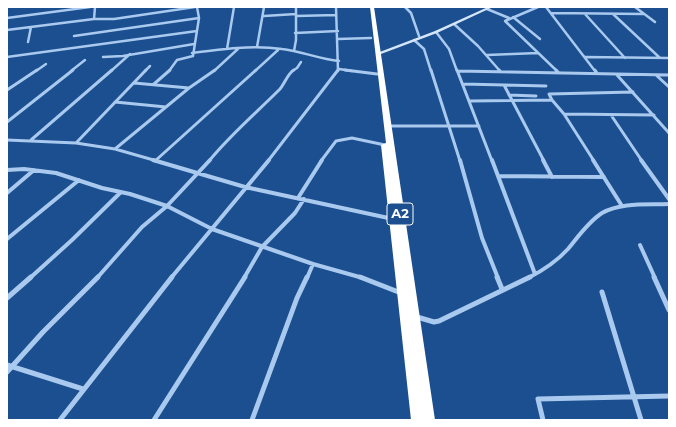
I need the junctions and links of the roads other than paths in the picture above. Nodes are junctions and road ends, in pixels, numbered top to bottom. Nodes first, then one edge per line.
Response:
1 (90, 7) edge
2 (95, 7) edge
3 (168, 7) edge
4 (196, 7) edge
5 (234, 7) edge
6 (264, 7) edge
7 (296, 7) edge
8 (336, 7) edge
9 (368, 7) edge
10 (372, 7) edge
11 (404, 7) edge
12 (487, 7) edge
13 (538, 7) edge
14 (546, 7) edge
15 (635, 7) edge
16 (169, 10) junction
17 (551, 13) junction
18 (585, 14) junction
19 (613, 14) junction
20 (643, 14) junction
21 (296, 15) junction
22 (336, 15) junction
23 (264, 16) junction
24 (513, 17) junction
25 (7, 18) edge
26 (199, 18) junction
27 (509, 18) junction
28 (94, 19) junction
29 (655, 22) dead end
30 (454, 24) junction
31 (372, 26) junction
32 (31, 27) junction
33 (7, 30) edge
34 (197, 30) junction
35 (338, 31) junction
36 (436, 32) junction
37 (295, 33) junction
38 (74, 36) dead end
39 (419, 36) junction
40 (371, 38) junction
41 (338, 39) junction
42 (540, 39) dead end
43 (414, 40) junction
44 (28, 42) dead end
45 (194, 44) junction
46 (257, 47) junction
47 (238, 48) junction
48 (227, 49) junction
49 (379, 49) junction
50 (278, 50) junction
51 (294, 51) junction
52 (192, 53) junction
53 (538, 53) junction
54 (130, 54) junction
55 (486, 55) junction
56 (103, 56) dead end
57 (7, 57) edge
58 (585, 57) junction
59 (625, 58) junction
60 (660, 58) junction
61 (669, 58) edge
62 (85, 60) dead end
63 (339, 61) junction
64 (301, 62) dead end
65 (46, 64) dead end
66 (150, 66) dead end
67 (339, 69) junction
68 (458, 71) junction
69 (501, 72) junction
70 (559, 73) junction
71 (597, 73) junction
72 (377, 74) junction
73 (618, 74) junction
74 (656, 75) junction
75 (669, 75) edge
76 (134, 82) junction
77 (154, 84) junction
78 (463, 84) junction
79 (504, 85) junction
80 (546, 86) dead end
81 (669, 87) edge
82 (189, 88) junction
83 (7, 90) edge
84 (633, 92) junction
85 (509, 95) junction
86 (536, 96) dead end
87 (552, 100) junction
88 (470, 101) junction
89 (512, 101) junction
90 (115, 102) junction
91 (166, 107) junction
92 (564, 114) junction
93 (611, 115) junction
94 (654, 115) junction
95 (7, 122) edge
96 (388, 126) junction
97 (448, 126) junction
98 (479, 126) junction
99 (669, 133) edge
100 (7, 140) edge
101 (31, 140) junction
102 (76, 142) junction
103 (385, 145) junction
104 (115, 149) junction
105 (155, 161) junction
106 (7, 170) edge
107 (34, 170) junction
108 (198, 174) junction
109 (499, 176) junction
110 (552, 177) junction
111 (604, 177) junction
112 (79, 180) junction
113 (245, 187) junction
114 (121, 192) junction
115 (7, 193) edge
116 (301, 199) junction
117 (669, 199) edge
118 (669, 204) edge
119 (167, 206) junction
120 (622, 206) junction
121 (393, 219) junction
122 (212, 229) junction
123 (7, 239) edge
124 (640, 245) dead end
125 (262, 247) junction
126 (314, 264) junction
127 (535, 274) junction
128 (502, 289) junction
129 (602, 292) dead end
130 (401, 294) junction
131 (7, 298) edge
132 (669, 310) edge
133 (415, 316) junction
134 (9, 366) edge
135 (7, 372) edge
136 (83, 388) junction
137 (669, 396) edge
138 (634, 398) junction
139 (60, 420) edge
140 (154, 420) edge
141 (252, 420) edge
142 (418, 420) edge
143 (428, 420) edge
144 (543, 420) edge
145 (641, 420) edge

1 - 25 street
2 - 28 street
3 - 16 street
4 - 16 street
4 - 26 street
5 - 48 street
6 - 23 street
7 - 21 street
8 - 22 street
9 - 31 highway, A2
10 - 31 highway, A2
11 - 39 street
12 - 27 street
12 - 30 street
12 - 39 street
13 - 24 street
14 - 17 street
15 - 20 street
16 - 28 street
17 - 18 street
17 - 58 street
18 - 19 street
18 - 59 street
19 - 20 street
19 - 60 street
20 - 29 street
21 - 22 street
21 - 23 street
21 - 37 street
22 - 35 street
23 - 46 street
24 - 27 street
24 - 42 street
26 - 34 street
26 - 38 street
27 - 53 street
28 - 32 street
30 - 36 street
30 - 55 street
31 - 40 highway, A2
31 - 49 highway, A2
32 - 33 street
32 - 44 street
34 - 45 street
34 - 57 street
35 - 37 street
35 - 41 street
36 - 43 street
36 - 68 street
37 - 51 street
39 - 49 street
40 - 41 street
40 - 72 highway, A2
41 - 63 street
43 - 49 street
43 - 97 street
45 - 52 street
45 - 54 street
46 - 47 street
46 - 50 street
47 - 48 street
47 - 82 street
48 - 52 street
49 - 96 highway, A2
50 - 51 street
50 - 105 street
51 - 63 street
52 - 77 street
53 - 55 street
53 - 70 street
54 - 56 street
54 - 101 street
55 - 69 street
58 - 59 street
58 - 71 street
59 - 60 street
60 - 61 street
62 - 95 street
63 - 67 street
64 - 108 street
65 - 83 street
66 - 76 street
67 - 72 street
67 - 113 street
68 - 69 street
68 - 78 street
69 - 70 street
70 - 71 street
71 - 73 street
72 - 103 highway, A2
73 - 74 street
73 - 84 street
74 - 75 street
74 - 81 street
76 - 77 street
76 - 90 street
77 - 82 street
78 - 79 street
78 - 88 street
79 - 80 street
79 - 85 street
82 - 91 street
84 - 87 street
84 - 94 street
85 - 86 street
85 - 89 street
87 - 89 street
87 - 92 street
88 - 89 street
88 - 98 street
89 - 110 street
90 - 91 street
90 - 102 street
91 - 104 street
92 - 93 street
92 - 111 street
93 - 94 street
93 - 117 street
94 - 99 street
96 - 97 street
96 - 133 highway, A2
97 - 98 street
97 - 128 street
98 - 109 street
100 - 101 street
101 - 102 street
102 - 104 street
103 - 116 street
103 - 121 highway, A2
104 - 105 street
105 - 108 street
106 - 107 street
107 - 112 street
107 - 115 street
108 - 113 street
108 - 119 street
109 - 110 street
109 - 127 street
110 - 111 street
111 - 120 street
112 - 114 street
112 - 123 street
113 - 116 street
113 - 122 street
114 - 119 street
114 - 131 street
116 - 121 street
116 - 125 street
118 - 120 street
119 - 122 street
119 - 134 street
120 - 127 street
121 - 130 highway, A2
122 - 125 street
122 - 136 street
124 - 132 street
125 - 126 street
125 - 140 street
126 - 130 street
126 - 141 street
127 - 128 street
128 - 133 street
129 - 138 street
130 - 142 highway, A2
133 - 143 highway, A2
134 - 135 street
134 - 136 street
136 - 139 street
137 - 138 street
138 - 144 street
138 - 145 street

